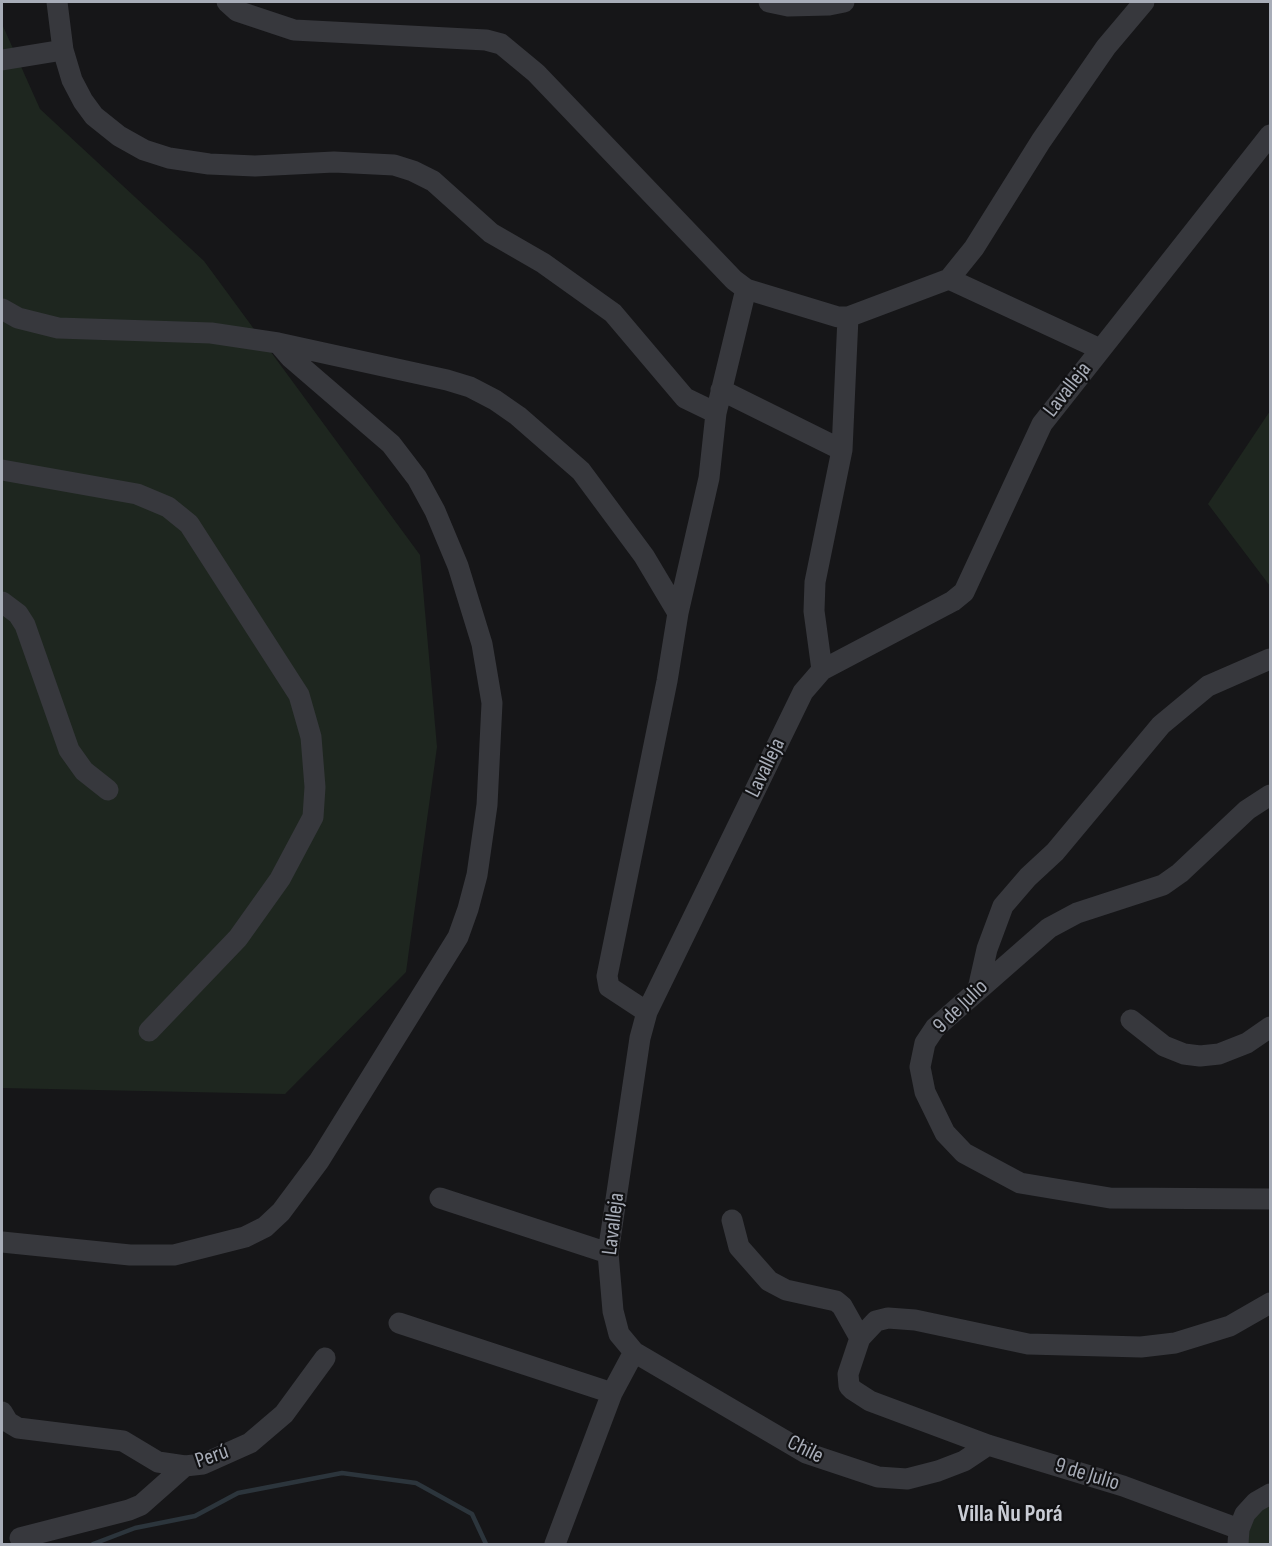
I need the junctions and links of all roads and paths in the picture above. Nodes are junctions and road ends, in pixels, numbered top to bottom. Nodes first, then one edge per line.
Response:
1 (57, 2) edge
2 (226, 2) edge
3 (844, 2) edge
4 (1144, 2) edge
5 (782, 3) edge
6 (63, 50) junction
7 (2, 60) edge
8 (1270, 135) edge
9 (949, 279) junction
10 (747, 289) junction
11 (2, 309) edge
12 (848, 317) junction
13 (278, 343) junction
14 (1100, 349) junction
15 (721, 390) junction
16 (716, 413) junction
17 (842, 450) junction
18 (2, 470) edge
19 (2, 602) edge
20 (678, 613) junction
21 (1270, 659) edge
22 (822, 670) junction
23 (108, 790) dead end
24 (1270, 795) edge
25 (978, 989) junction
26 (647, 1012) junction
27 (1131, 1020) dead end
28 (1270, 1027) edge
29 (148, 1031) dead end
30 (440, 1198) dead end
31 (1270, 1199) edge
32 (732, 1220) dead end
33 (2, 1242) edge
34 (608, 1253) junction
35 (1270, 1303) edge
36 (399, 1323) dead end
37 (860, 1338) junction
38 (634, 1352) junction
39 (325, 1358) dead end
40 (612, 1393) junction
41 (2, 1412) edge
42 (988, 1445) junction
43 (185, 1466) junction
44 (1270, 1494) edge
45 (1238, 1537) edge
46 (20, 1538) dead end
47 (555, 1545) edge

1 - 6 street
2 - 10 street
3 - 5 street
4 - 9 street
6 - 7 street
6 - 16 street
8 - 14 street, Lavalleja
9 - 12 street
9 - 14 street
10 - 12 street
10 - 15 street
11 - 13 street
12 - 17 street
13 - 20 street
13 - 33 street
14 - 22 street, Lavalleja
15 - 16 street
15 - 17 street
16 - 20 street
17 - 22 street
18 - 29 street
19 - 23 street
20 - 26 street
21 - 25 street
22 - 26 street, Lavalleja
24 - 25 street, 9 de Julio
25 - 31 street, 9 de Julio
26 - 34 street, Lavalleja
27 - 28 street
30 - 34 street
32 - 37 street
34 - 38 street, Lavalleja
35 - 37 street
36 - 40 street
37 - 42 street, 9 de Julio
38 - 40 street
38 - 42 street, Chile
39 - 43 street, Perú
40 - 47 street
41 - 43 street, Perú
42 - 45 street, 9 de Julio
43 - 46 street
44 - 45 street

